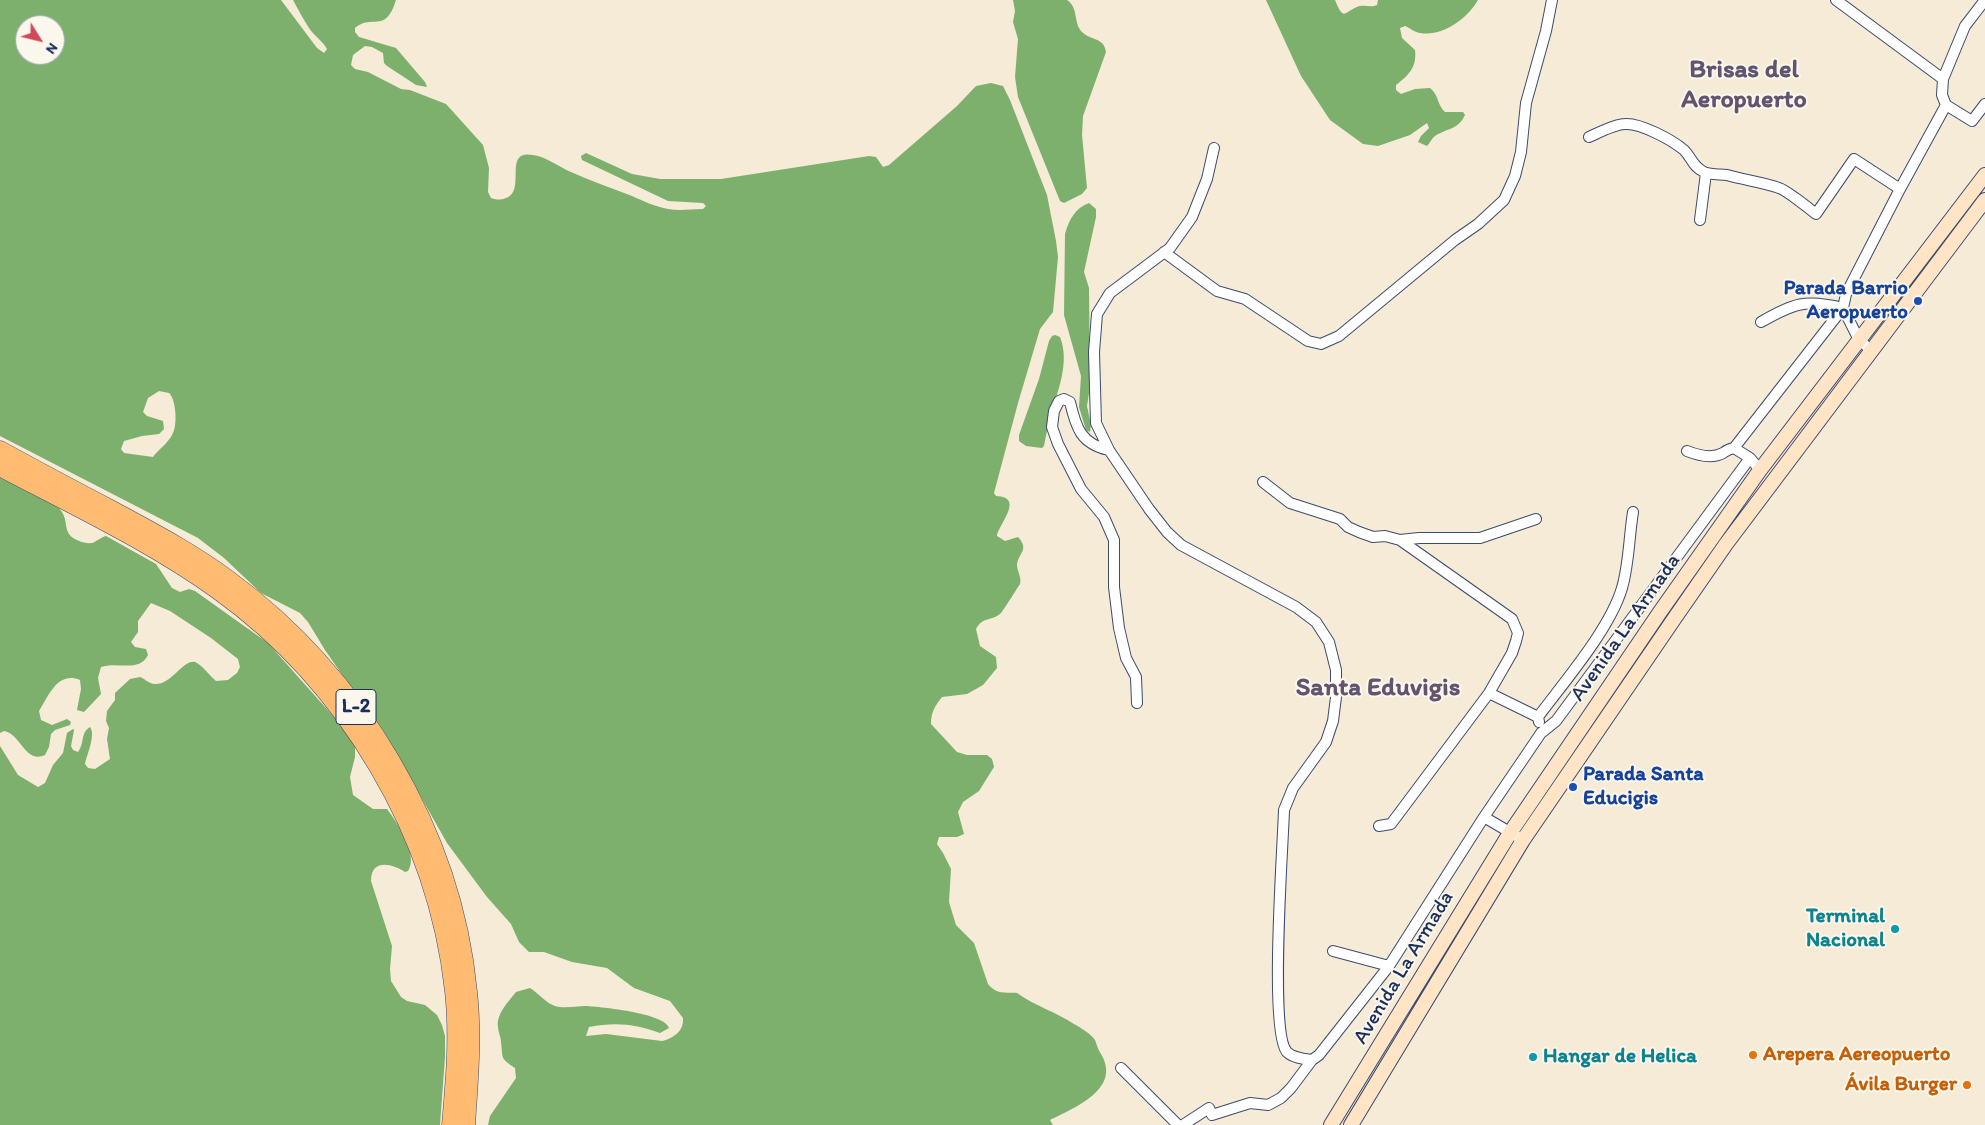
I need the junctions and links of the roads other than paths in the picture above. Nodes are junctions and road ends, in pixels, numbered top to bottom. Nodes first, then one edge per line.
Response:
1 (1552, 0) edge
2 (1836, 0) edge
3 (1985, 0) edge
4 (1943, 79) junction
5 (1985, 104) edge
6 (1946, 105) junction
7 (1589, 137) dead end
8 (1214, 148) dead end
9 (1706, 173) junction
10 (1985, 175) edge
11 (1900, 189) junction
12 (1985, 200) edge
13 (1700, 220) dead end
14 (1164, 252) junction
15 (1843, 308) junction
16 (1761, 322) dead end
17 (1859, 340) junction
18 (1871, 350) junction
19 (1734, 448) junction
20 (0, 450) edge
21 (1110, 450) junction
22 (1687, 451) dead end
23 (1750, 458) junction
24 (0, 467) edge
25 (1760, 470) junction
26 (1263, 482) dead end
27 (1633, 512) dead end
28 (1536, 519) dead end
29 (1400, 540) junction
30 (1489, 693) junction
31 (1137, 703) dead end
32 (1538, 717) junction
33 (1541, 733) junction
34 (1484, 817) junction
35 (1379, 826) dead end
36 (1510, 833) junction
37 (1523, 840) junction
38 (1333, 951) dead end
39 (1389, 966) junction
40 (1312, 1060) junction
41 (1121, 1068) dead end
42 (451, 1125) edge
43 (466, 1125) edge
44 (1178, 1125) edge
45 (1183, 1125) edge
46 (1331, 1125) edge
47 (1351, 1125) edge

1 - 14 street
2 - 4 street
3 - 4 street
4 - 6 street
5 - 6 street
6 - 11 street
7 - 9 street
8 - 14 street
9 - 11 street
9 - 13 street
10 - 17 main road, Avenida La Armada
11 - 15 street
12 - 18 main road, Avenida La Armada
14 - 21 street
15 - 16 street
15 - 17 street
15 - 19 street
17 - 18 street
17 - 25 main road, Avenida La Armada
18 - 37 main road, Avenida La Armada
19 - 22 street
19 - 23 street
20 - 43 highway, L-2
21 - 31 street
21 - 40 street
23 - 25 street
23 - 33 street
24 - 42 highway, L-2
25 - 36 main road, Avenida La Armada
26 - 29 street
27 - 32 street
28 - 29 street
29 - 30 street
30 - 32 street
30 - 35 street
32 - 33 street
33 - 34 street
34 - 36 street
34 - 39 street
36 - 37 street
36 - 46 main road, Avenida La Armada
37 - 47 main road, Avenida La Armada
38 - 39 street
39 - 40 street
40 - 45 street
41 - 44 street

